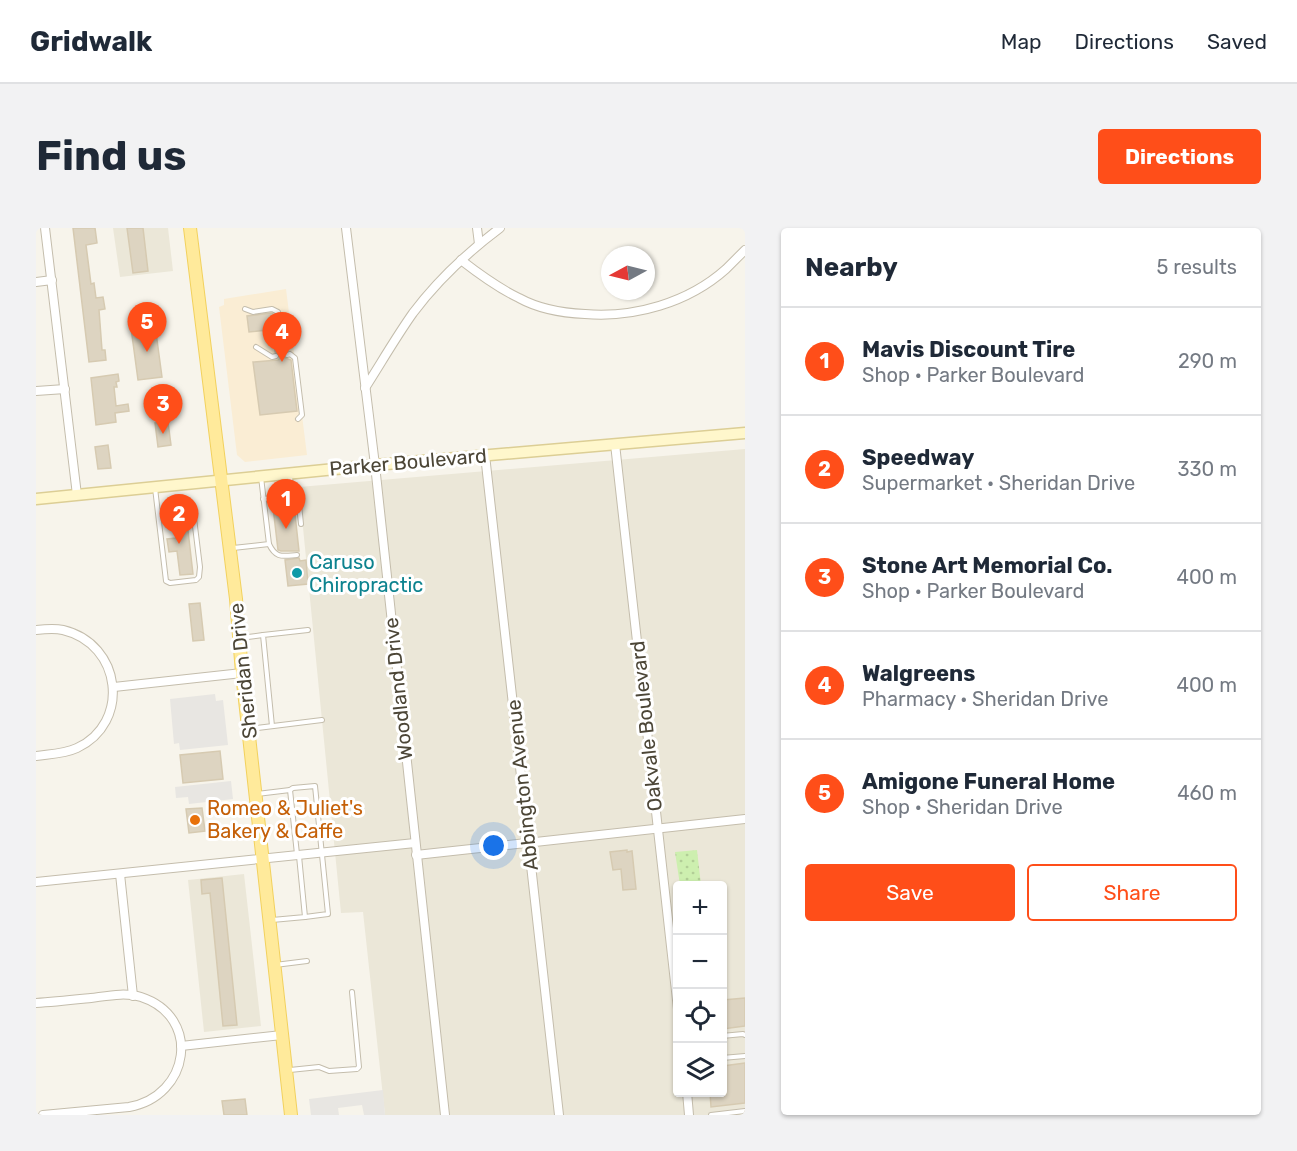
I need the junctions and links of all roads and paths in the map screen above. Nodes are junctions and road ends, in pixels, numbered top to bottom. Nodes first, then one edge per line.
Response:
1 (45, 228) edge
2 (190, 228) edge
3 (346, 228) edge
4 (477, 228) edge
5 (500, 228) edge
6 (479, 244) junction
7 (745, 250) edge
8 (461, 260) junction
9 (52, 280) junction
10 (36, 282) edge
11 (245, 309) dead end
12 (279, 344) dead end
13 (256, 347) dead end
14 (287, 355) dead end
15 (276, 356) dead end
16 (65, 388) junction
17 (365, 388) junction
18 (36, 391) edge
19 (298, 419) dead end
20 (745, 433) edge
21 (615, 444) junction
22 (485, 455) junction
23 (375, 465) junction
24 (290, 473) junction
25 (260, 476) junction
26 (221, 480) junction
27 (155, 487) junction
28 (77, 495) junction
29 (291, 496) junction
30 (36, 499) edge
31 (263, 499) junction
32 (158, 512) junction
33 (301, 524) dead end
34 (269, 544) junction
35 (229, 549) junction
36 (297, 555) dead end
37 (36, 630) edge
38 (308, 630) dead end
39 (263, 635) junction
40 (239, 638) junction
41 (242, 673) junction
42 (114, 687) junction
43 (322, 720) dead end
44 (272, 726) junction
45 (248, 729) junction
46 (36, 756) edge
47 (290, 790) junction
48 (256, 794) junction
49 (745, 819) edge
50 (657, 828) junction
51 (415, 843) junction
52 (529, 843) junction
53 (322, 853) junction
54 (298, 855) junction
55 (416, 855) junction
56 (263, 859) junction
57 (120, 874) junction
58 (36, 882) edge
59 (305, 917) junction
60 (270, 921) junction
61 (307, 961) dead end
62 (275, 965) junction
63 (676, 989) edge
64 (352, 992) dead end
65 (133, 996) junction
66 (36, 1003) edge
67 (282, 1035) junction
68 (745, 1035) edge
69 (727, 1036) edge
70 (181, 1046) junction
71 (745, 1056) edge
72 (727, 1058) edge
73 (286, 1071) junction
74 (687, 1097) edge
75 (745, 1111) edge
76 (44, 1115) edge
77 (291, 1115) edge
78 (445, 1115) edge
79 (559, 1115) edge
80 (689, 1115) edge
81 (711, 1115) edge

1 - 9 street
2 - 26 main road, Sheridan Drive
3 - 17 street, Woodland Drive
4 - 6 street
5 - 6 street
6 - 8 street
7 - 8 street
8 - 17 street
9 - 10 street
9 - 16 street
11 - 12 lane
13 - 15 lane
14 - 19 lane
16 - 18 street
16 - 28 street
17 - 23 street, Woodland Drive
20 - 21 street, Parker Boulevard
21 - 22 street, Parker Boulevard
21 - 50 street, Oakvale Boulevard
22 - 23 street, Parker Boulevard
22 - 52 street, Abbington Avenue
23 - 24 street, Parker Boulevard
23 - 51 street, Woodland Drive
24 - 25 street, Parker Boulevard
24 - 29 lane
25 - 26 street, Parker Boulevard
25 - 31 lane
26 - 27 street, Parker Boulevard
26 - 35 main road, Sheridan Drive
27 - 28 street, Parker Boulevard
27 - 32 lane
28 - 30 street, Parker Boulevard
29 - 31 lane
29 - 33 lane
31 - 34 lane
32 - 32 lane
34 - 35 lane
34 - 36 lane
35 - 40 main road, Sheridan Drive
37 - 42 street
38 - 39 lane
39 - 40 lane
39 - 44 lane
40 - 41 main road, Sheridan Drive
41 - 42 street
41 - 45 main road, Sheridan Drive
42 - 46 street
43 - 44 lane
44 - 45 lane
45 - 48 main road, Sheridan Drive
47 - 48 lane
47 - 53 lane
47 - 54 lane
48 - 56 main road, Sheridan Drive
49 - 50 street
50 - 52 street
50 - 63 street, Oakvale Boulevard
51 - 53 street
51 - 55 street, Woodland Drive
52 - 55 street
52 - 79 street, Abbington Avenue
53 - 54 street
53 - 59 lane
54 - 56 street
54 - 59 lane
55 - 78 street, Woodland Drive
56 - 57 street
56 - 60 main road, Sheridan Drive
57 - 58 street
57 - 65 street
59 - 60 lane
60 - 62 main road, Sheridan Drive
61 - 62 lane
62 - 67 main road, Sheridan Drive
64 - 73 lane
65 - 66 street
65 - 70 street
67 - 70 street
67 - 73 main road, Sheridan Drive
68 - 69 lane
70 - 76 street
71 - 72 lane
73 - 77 main road, Sheridan Drive
74 - 80 street
75 - 81 lane

